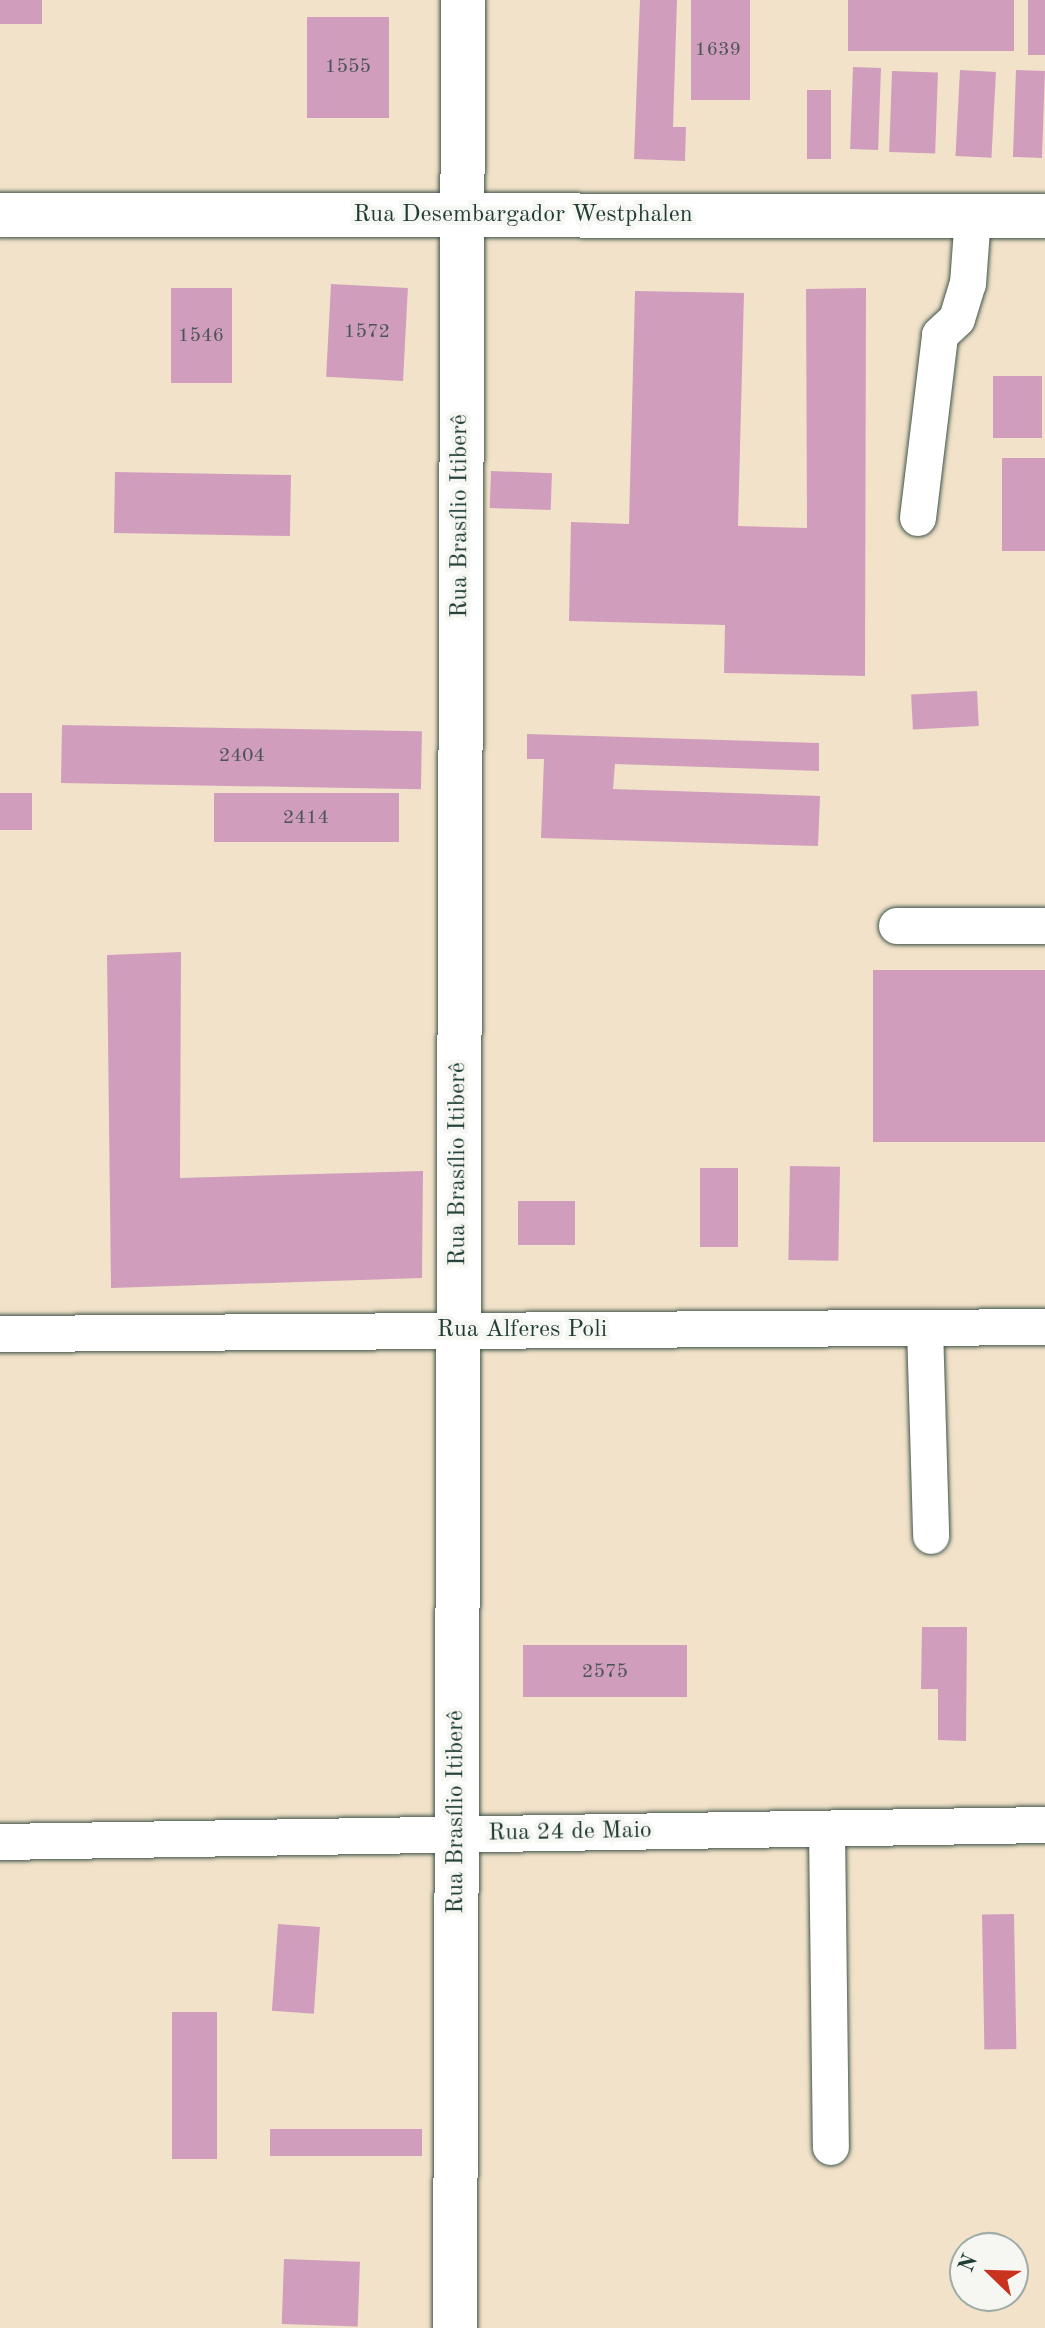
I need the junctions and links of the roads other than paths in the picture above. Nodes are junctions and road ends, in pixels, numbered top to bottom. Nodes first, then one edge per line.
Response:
1 (463, 0) edge
2 (0, 215) edge
3 (462, 215) junction
4 (973, 216) junction
5 (1045, 216) edge
6 (918, 518) dead end
7 (897, 926) dead end
8 (1045, 926) edge
9 (1045, 1327) edge
10 (925, 1328) junction
11 (458, 1331) junction
12 (0, 1334) edge
13 (931, 1536) dead end
14 (1045, 1825) edge
15 (827, 1829) junction
16 (457, 1835) junction
17 (0, 1842) edge
18 (831, 2147) dead end
19 (455, 2328) edge

1 - 3 main road, Rua Brasílio Itiberê
2 - 3 main road, Rua Desembargador Westphalen
3 - 4 main road, Rua Desembargador Westphalen
3 - 11 main road, Rua Brasílio Itiberê
4 - 5 main road, Rua Desembargador Westphalen
4 - 6 street
7 - 8 street
9 - 10 street, Rua Alferes Poli
10 - 11 street, Rua Alferes Poli
10 - 13 street
11 - 12 street, Rua Alferes Poli
11 - 16 main road, Rua Brasílio Itiberê
14 - 15 street, Rua 24 de Maio
15 - 16 street, Rua 24 de Maio
15 - 18 street
16 - 17 street, Rua 24 de Maio
16 - 19 main road, Rua Brasílio Itiberê

